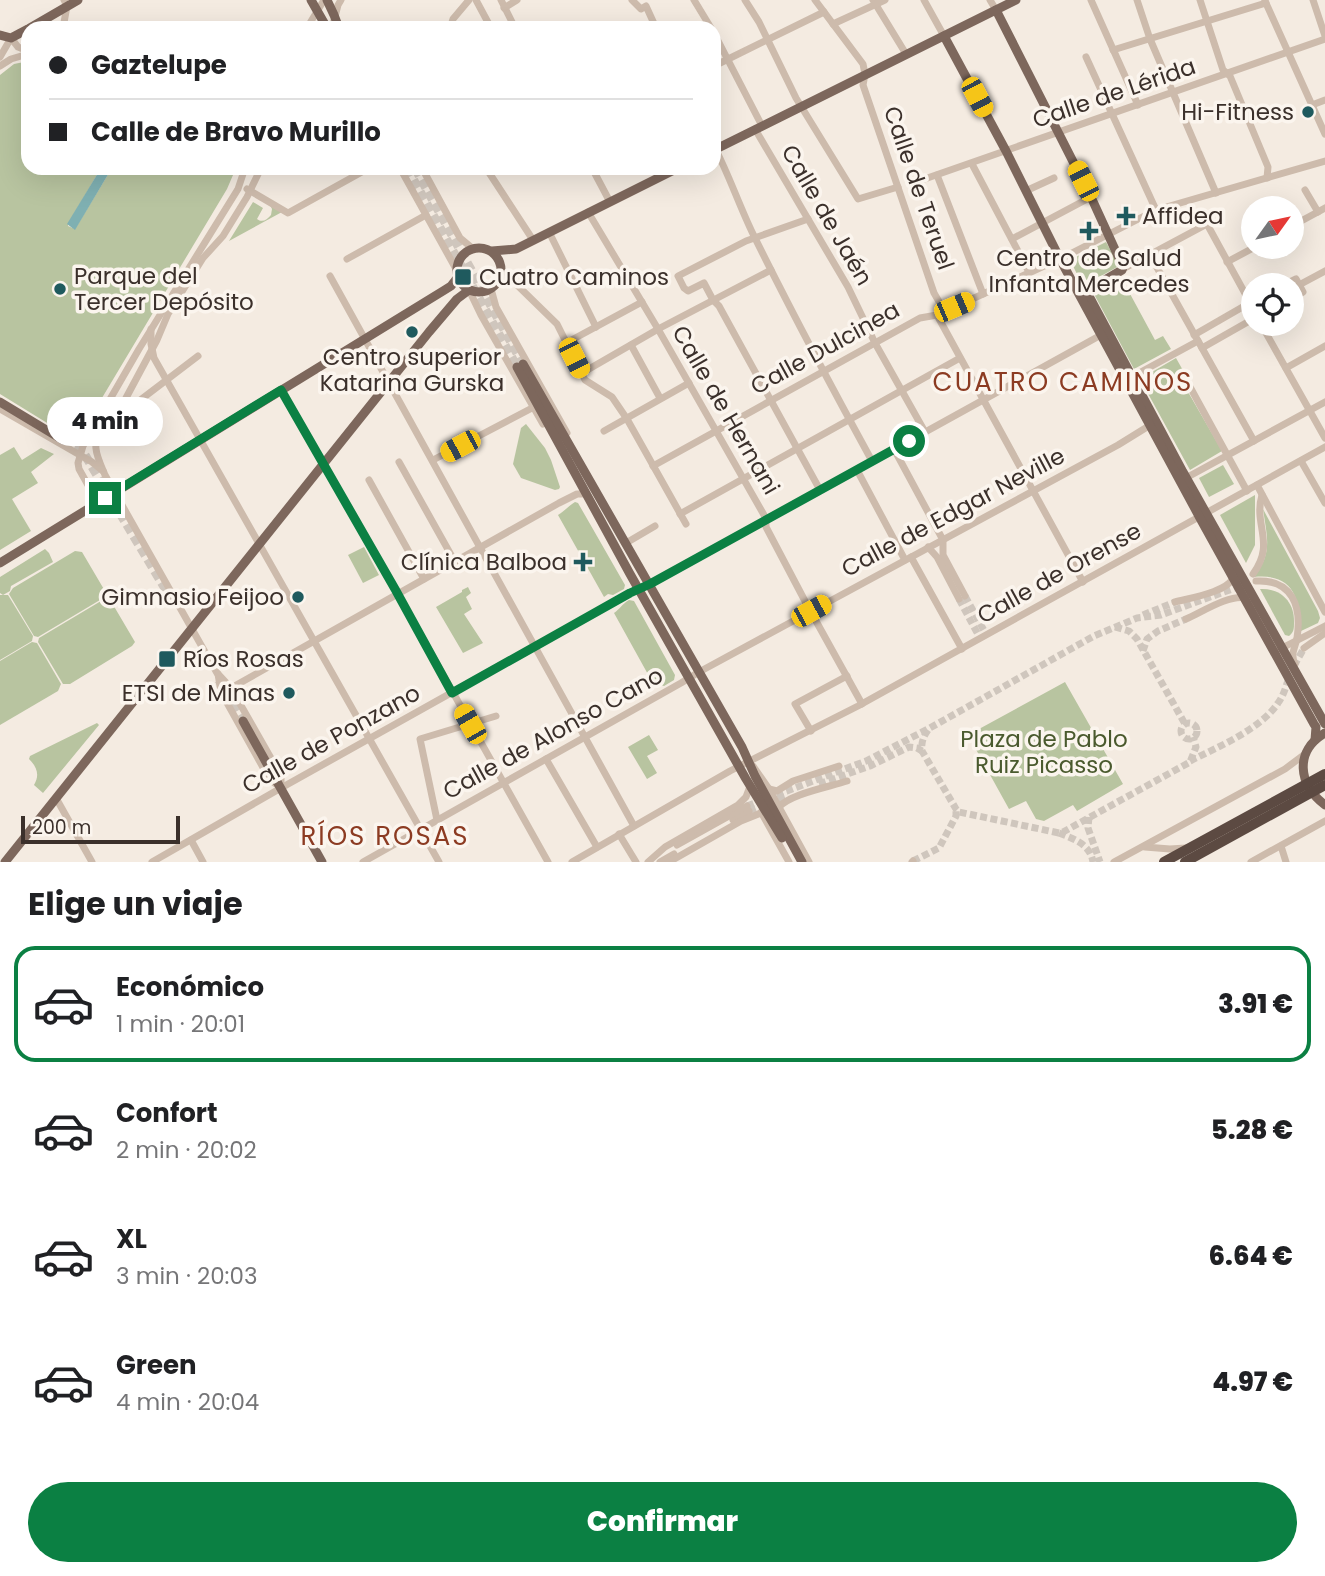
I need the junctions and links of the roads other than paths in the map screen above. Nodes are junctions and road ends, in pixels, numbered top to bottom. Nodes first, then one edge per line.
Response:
1 (78, 0) edge
2 (311, 0) edge
3 (469, 0) edge
4 (476, 0) edge
5 (517, 0) edge
6 (632, 0) edge
7 (694, 0) edge
8 (745, 0) edge
9 (815, 0) edge
10 (885, 0) edge
11 (924, 0) edge
12 (990, 0) edge
13 (1016, 0) edge
14 (1091, 0) edge
15 (1137, 0) edge
16 (1200, 0) edge
17 (1313, 0) edge
18 (1266, 1) edge
19 (874, 2) edge
20 (66, 3) edge
21 (328, 4) edge
22 (502, 4) edge
23 (996, 10) junction
24 (824, 12) junction
25 (1207, 20) junction
26 (40, 21) edge
27 (64, 21) edge
28 (313, 21) edge
29 (336, 21) edge
30 (339, 21) edge
31 (453, 21) edge
32 (487, 21) edge
33 (511, 21) edge
34 (652, 21) edge
35 (707, 21) edge
36 (833, 24) junction
37 (21, 33) edge
38 (0, 35) edge
39 (944, 36) junction
40 (11, 38) junction
41 (1325, 38) edge
42 (1150, 39) junction
43 (767, 40) junction
44 (721, 45) edge
45 (21, 48) edge
46 (1113, 50) junction
47 (1288, 51) junction
48 (906, 54) junction
49 (21, 55) edge
50 (0, 57) edge
51 (1086, 57) dead end
52 (729, 59) junction
53 (721, 63) edge
54 (0, 66) edge
55 (865, 74) junction
56 (1226, 74) junction
57 (1173, 93) junction
58 (1325, 100) edge
59 (1312, 104) junction
60 (1138, 105) junction
61 (801, 106) junction
62 (1112, 114) junction
63 (759, 127) junction
64 (1057, 132) junction
65 (1325, 134) edge
66 (721, 145) edge
67 (1006, 151) junction
68 (1325, 161) edge
69 (721, 162) edge
70 (972, 164) junction
71 (243, 175) edge
72 (258, 175) edge
73 (356, 175) edge
74 (404, 175) edge
75 (426, 175) edge
76 (491, 175) edge
77 (596, 175) edge
78 (662, 175) edge
79 (937, 175) junction
80 (1054, 178) dead end
81 (1267, 178) junction
82 (916, 182) dead end
83 (898, 187) junction
84 (238, 188) junction
85 (1305, 190) dead end
86 (250, 191) junction
87 (1027, 193) junction
88 (1216, 193) junction
89 (1091, 197) junction
90 (610, 202) junction
91 (1156, 210) junction
92 (1321, 210) edge
93 (588, 212) junction
94 (425, 215) junction
95 (808, 219) junction
96 (1304, 219) edge
97 (1042, 224) junction
98 (549, 232) junction
99 (1108, 236) junction
100 (755, 238) junction
101 (1012, 239) junction
102 (533, 240) junction
103 (472, 248) junction
104 (516, 249) junction
105 (492, 251) junction
106 (1241, 254) edge
107 (1150, 255) junction
108 (347, 258) dead end
109 (1060, 259) junction
110 (1227, 262) junction
111 (1123, 269) junction
112 (771, 270) junction
113 (1325, 271) edge
114 (1029, 272) junction
115 (1068, 272) junction
116 (457, 273) junction
117 (500, 274) junction
118 (330, 276) dead end
119 (1304, 283) edge
120 (1241, 286) edge
121 (1093, 287) junction
122 (491, 289) junction
123 (470, 290) junction
124 (983, 295) junction
125 (713, 300) junction
126 (642, 302) junction
127 (1241, 312) edge
128 (941, 314) junction
129 (1241, 324) edge
130 (596, 327) junction
131 (151, 329) junction
132 (658, 329) junction
133 (1101, 335) junction
134 (1268, 336) edge
135 (365, 338) junction
136 (1198, 341) junction
137 (566, 343) junction
138 (875, 343) junction
139 (631, 345) junction
140 (1325, 346) edge
141 (1116, 348) junction
142 (139, 349) junction
143 (150, 353) junction
144 (198, 356) dead end
145 (960, 358) junction
146 (1286, 368) junction
147 (823, 372) junction
148 (582, 373) junction
149 (1184, 376) dead end
150 (1129, 379) junction
151 (167, 380) junction
152 (389, 383) junction
153 (689, 383) junction
154 (281, 390) junction
155 (902, 391) junction
156 (660, 398) junction
157 (771, 400) junction
158 (983, 400) junction
159 (0, 402) edge
160 (1325, 402) edge
161 (534, 407) junction
162 (0, 409) edge
163 (1310, 411) junction
164 (98, 418) junction
165 (627, 419) junction
166 (849, 419) junction
167 (111, 422) junction
168 (1153, 423) junction
169 (716, 430) junction
170 (604, 431) dead end
171 (925, 432) junction
172 (1325, 438) edge
173 (201, 439) junction
174 (63, 440) tunnel mouth
175 (1254, 441) junction
176 (1325, 447) edge
177 (797, 448) junction
178 (894, 449) junction
179 (79, 456) junction
180 (1227, 456) junction
181 (433, 460) junction
182 (872, 461) junction
183 (1301, 461) junction
184 (399, 462) dead end
185 (325, 464) junction
186 (653, 466) junction
187 (857, 470) junction
188 (106, 475) junction
189 (743, 478) junction
190 (369, 480) dead end
191 (1183, 480) junction
192 (1257, 485) junction
193 (820, 490) junction
194 (1033, 490) junction
195 (1247, 491) junction
196 (116, 492) junction
197 (582, 494) junction
198 (1262, 494) junction
199 (98, 503) junction
200 (1325, 503) edge
201 (680, 514) junction
202 (1203, 516) junction
203 (766, 520) junction
204 (686, 524) dead end
205 (655, 526) dead end
206 (616, 527) junction
207 (607, 532) junction
208 (943, 540) junction
209 (626, 543) junction
210 (260, 545) junction
211 (481, 547) junction
212 (928, 547) junction
213 (908, 558) junction
214 (455, 562) junction
215 (0, 563) edge
216 (1233, 578) junction
217 (424, 579) junction
218 (1083, 582) junction
219 (650, 584) junction
220 (639, 590) junction
221 (398, 594) junction
222 (1246, 598) junction
223 (1175, 602) tunnel mouth
224 (811, 611) junction
225 (1325, 612) edge
226 (1186, 619) tunnel mouth
227 (1325, 626) edge
228 (1261, 628) junction
229 (192, 629) junction
230 (1325, 633) edge
231 (315, 640) junction
232 (1296, 641) junction
233 (536, 646) junction
234 (1304, 648) tunnel mouth
235 (962, 649) junction
236 (1281, 649) junction
237 (699, 672) junction
238 (217, 673) junction
239 (847, 676) junction
240 (689, 678) junction
241 (1303, 685) junction
242 (230, 688) junction
243 (452, 693) junction
244 (862, 704) junction
245 (496, 716) dead end
246 (243, 721) tunnel mouth
247 (470, 724) junction
248 (1325, 724) edge
249 (811, 731) junction
250 (1325, 733) edge
251 (586, 737) junction
252 (369, 740) junction
253 (1315, 740) junction
254 (1305, 754) junction
255 (762, 756) junction
256 (546, 759) junction
257 (750, 762) junction
258 (839, 766) dead end
259 (738, 767) junction
260 (758, 773) junction
261 (1325, 774) edge
262 (746, 779) junction
263 (847, 781) dead end
264 (503, 783) junction
265 (1325, 785) edge
266 (281, 788) junction
267 (1310, 788) junction
268 (749, 789) junction
269 (769, 789) junction
270 (57, 798) junction
271 (1325, 804) edge
272 (778, 807) junction
273 (761, 813) junction
274 (438, 820) junction
275 (1325, 821) edge
276 (634, 826) junction
277 (421, 830) junction
278 (619, 834) junction
279 (191, 840) junction
280 (1281, 846) junction
281 (597, 847) junction
282 (1143, 847) junction
283 (1190, 848) junction
284 (5, 862) edge
285 (92, 862) edge
286 (152, 862) edge
287 (203, 862) edge
288 (322, 862) edge
289 (363, 862) edge
290 (439, 862) edge
291 (548, 862) edge
292 (572, 862) edge
293 (636, 862) edge
294 (649, 862) edge
295 (660, 862) edge
296 (669, 862) edge
297 (789, 862) edge
298 (796, 862) edge
299 (802, 862) edge
300 (809, 862) edge
301 (1114, 862) edge
302 (1164, 862) edge
303 (1185, 862) edge
304 (1251, 862) edge
305 (1286, 862) edge

1 - 20 main road
2 - 21 main road
3 - 31 street
4 - 32 street
5 - 22 street
6 - 34 street
7 - 35 street
8 - 43 street
9 - 24 street, Calle de Teruel
10 - 19 street
11 - 39 street
12 - 23 street
13 - 23 main road
14 - 46 street
15 - 42 street
16 - 25 street
17 - 41 street
18 - 25 street
18 - 47 street
19 - 36 street
19 - 48 street
20 - 26 main road
20 - 27 street
21 - 28 street
21 - 29 main road
21 - 30 street
22 - 33 street
23 - 39 main road
23 - 64 main road
24 - 36 street, Calle de Teruel
24 - 43 street
25 - 42 street
25 - 56 street
36 - 55 street, Calle de Teruel
37 - 40 main road
38 - 40 main road
39 - 48 main road
39 - 67 main road
40 - 45 street
40 - 50 street
41 - 47 street, Calle de Lérida
42 - 46 street
42 - 57 street
43 - 52 street
43 - 61 street
44 - 52 street, Calle de Jaén
46 - 60 street
47 - 56 street, Calle de Lérida
47 - 59 street
48 - 55 main road
49 - 54 street
51 - 62 street
52 - 53 street
52 - 63 street, Calle de Jaén
55 - 61 main road
55 - 83 street, Calle de Teruel
56 - 57 street, Calle de Lérida
56 - 81 street
57 - 60 street, Calle de Lérida
57 - 88 street
58 - 59 street
59 - 65 street
60 - 62 street, Calle de Lérida
61 - 63 main road
61 - 83 street
62 - 64 street, Calle de Lérida
62 - 91 street
63 - 66 main road
63 - 95 street, Calle de Jaén
64 - 67 street, Calle de Lérida
64 - 89 main road
67 - 70 street, Calle de Lérida
67 - 87 main road
68 - 81 street, Calle Dulcinea
69 - 100 street
70 - 79 street, Calle de Lérida
70 - 101 street
71 - 84 street
72 - 86 street
73 - 86 street
74 - 94 street
75 - 103 street
76 - 102 street
77 - 90 street
78 - 90 main road
79 - 82 street, Calle de Lérida
79 - 124 street
80 - 87 street
81 - 88 street, Calle Dulcinea
83 - 128 street, Calle de Teruel
84 - 86 street
84 - 131 street
85 - 92 street
86 - 143 street
87 - 97 main road
88 - 91 street, Calle Dulcinea
89 - 97 street
89 - 99 main road
90 - 93 main road
91 - 99 street, Calle Dulcinea
92 - 96 street
93 - 98 main road
93 - 126 street, Calle de Hernani
94 - 108 street
94 - 116 street
95 - 100 street
95 - 138 street, Calle de Jaén
97 - 101 street
97 - 109 main road
98 - 102 main road
98 - 130 street
99 - 109 street, Calle Dulcinea
99 - 111 main road
100 - 112 street
100 - 125 street
101 - 114 street
102 - 104 main road
103 - 105 main road
103 - 116 main road
104 - 105 main road
104 - 117 main road
105 - 117 main road
106 - 110 street
107 - 110 street
107 - 111 street
107 - 136 street
109 - 114 street, Calle Dulcinea
109 - 115 main road
110 - 120 street
111 - 121 main road
112 - 125 street
112 - 147 street
113 - 119 street
114 - 124 street, Calle Dulcinea
115 - 121 street
115 - 133 main road
116 - 123 main road
116 - 135 main road
117 - 122 main road
117 - 137 street
118 - 135 street
121 - 141 main road
122 - 123 main road
122 - 206 street
123 - 152 main road
123 - 161 street
124 - 128 street, Calle Dulcinea
125 - 132 street
125 - 157 street
126 - 130 street
126 - 132 street, Calle de Hernani
127 - 136 street
128 - 138 street, Calle Dulcinea
128 - 145 street, Calle de Teruel
129 - 136 street
130 - 137 street
131 - 142 street
131 - 143 street
132 - 139 street
132 - 153 street, Calle de Hernani
133 - 141 street
133 - 150 main road
133 - 158 street, Calle de Ponzano
134 - 146 street
135 - 152 street
135 - 154 main road
136 - 150 street
136 - 175 street
137 - 148 street
138 - 147 street, Calle Dulcinea
138 - 155 street, Calle de Jaén
139 - 148 street
139 - 156 street
140 - 146 street
141 - 150 main road
142 - 143 street
142 - 164 street
143 - 151 street
143 - 167 street
144 - 151 street
145 - 155 street
145 - 158 street, Calle de Teruel
146 - 163 street
147 - 157 street, Calle Dulcinea
147 - 166 street
148 - 165 street
149 - 180 street
150 - 168 main road
151 - 167 street
151 - 173 street
152 - 181 street
152 - 185 main road
153 - 156 street
153 - 169 street, Calle de Hernani
154 - 173 main road
154 - 185 street
155 - 166 street
155 - 171 street, Calle de Jaén
156 - 165 street
157 - 169 street, Calle Dulcinea
157 - 177 street
158 - 171 street, Calle de Ponzano
158 - 194 street, Calle de Teruel
159 - 174 main road
160 - 163 street
161 - 181 street
161 - 197 street
162 - 179 street
163 - 172 street
163 - 175 street
164 - 167 street
164 - 179 street
165 - 170 street
165 - 186 street
166 - 177 street
166 - 182 street
167 - 188 street
168 - 191 main road
168 - 194 street, Calle de Edgar Neville
169 - 186 street, Calle Dulcinea
169 - 189 street, Calle de Hernani
171 - 178 street, Calle de Ponzano
173 - 196 main road
173 - 210 street
175 - 180 street
176 - 183 street, Calle de Orense
177 - 189 street
177 - 193 street
178 - 182 street, Calle de Ponzano
178 - 208 street
179 - 188 street
179 - 199 street
180 - 191 street
180 - 195 street
181 - 211 street
182 - 187 street, Calle de Ponzano
183 - 192 street, Calle de Orense
183 - 200 street
184 - 214 street
185 - 210 main road
185 - 221 street
186 - 201 street
187 - 193 street, Calle de Ponzano
187 - 213 street
188 - 196 street
189 - 201 street
189 - 203 street, Calle de Hernani
190 - 217 street
191 - 202 main road
192 - 195 street, Calle de Orense
192 - 198 street
193 - 203 street, Calle de Ponzano
194 - 208 street, Calle de Edgar Neville
194 - 218 street, Calle de Teruel
195 - 202 street, Calle de Orense
196 - 199 main road
196 - 229 street
197 - 207 street
197 - 211 street
198 - 225 street
198 - 232 street
199 - 215 main road
201 - 204 street
202 - 216 main road
202 - 218 street, Calle de Orense
202 - 236 main road
203 - 219 street, Calle de Ponzano
203 - 224 street, Calle de Hernani
205 - 209 street
206 - 207 main road
206 - 209 main road
207 - 220 main road
208 - 212 street, Calle de Edgar Neville
208 - 212 street
209 - 219 main road
210 - 229 main road
210 - 231 street
211 - 214 street
211 - 233 street
212 - 213 street, Calle de Edgar Neville
213 - 224 street, Calle de Edgar Neville
213 - 235 street
214 - 217 street
216 - 222 main road
216 - 223 street
217 - 221 street
218 - 235 street, Calle de Orense
219 - 220 street, Calle de Ponzano
219 - 237 main road
220 - 233 street, Calle de Ponzano
220 - 240 main road
221 - 231 street
221 - 243 street
222 - 226 street
222 - 228 main road
224 - 237 street, Calle de Edgar Neville
224 - 239 street, Calle de Hernani
227 - 232 street
228 - 236 street
228 - 253 main road
229 - 238 street
229 - 270 main road
230 - 234 street
231 - 242 street
231 - 252 street
232 - 236 street
232 - 241 street
233 - 243 street, Calle de Ponzano
233 - 251 street
235 - 244 street, Calle de Orense
236 - 241 main road
237 - 240 street, Calle de Alonso Cano
237 - 257 main road
238 - 242 street
238 - 266 street
239 - 244 street, Calle de Hernani
239 - 249 street
240 - 251 street, Calle de Alonso Cano
240 - 259 main road
241 - 248 main road
242 - 266 street
243 - 247 street
243 - 252 street, Calle de Ponzano
244 - 249 street, Calle de Orense
245 - 247 street
246 - 266 main road
247 - 264 street
247 - 274 street
249 - 255 street, Calle de Orense
250 - 253 main road
251 - 256 street, Calle de Alonso Cano
251 - 276 street
252 - 266 street, Calle de Ponzano
252 - 277 street
253 - 254 main road
254 - 267 main road
254 - 282 street
255 - 257 street, Calle de Orense
255 - 260 street
256 - 264 street, Calle de Alonso Cano
256 - 281 street
257 - 259 street, Calle de Orense
257 - 260 street
257 - 299 main road
258 - 269 street
259 - 262 main road
259 - 276 street, Calle de Orense
260 - 269 street
261 - 267 highway
262 - 268 street
262 - 298 main road
263 - 272 street
264 - 274 street, Calle de Alonso Cano
264 - 291 street
265 - 267 highway
266 - 279 street, Calle de Ponzano
266 - 288 main road
267 - 271 main road
267 - 283 highway
267 - 303 highway
268 - 273 street
268 - 294 street
269 - 272 street
270 - 284 main road
270 - 285 street
272 - 300 street
273 - 296 street
273 - 297 street
274 - 277 street, Calle de Alonso Cano
275 - 280 street
276 - 278 street, Calle de Orense
277 - 289 street, Calle de Alonso Cano
277 - 290 street
278 - 281 street, Calle de Orense
278 - 293 street
279 - 286 street, Calle de Ponzano
279 - 287 street
280 - 304 street
280 - 305 street
281 - 292 street, Calle de Orense
282 - 283 street
282 - 301 street
283 - 302 highway
294 - 295 street

